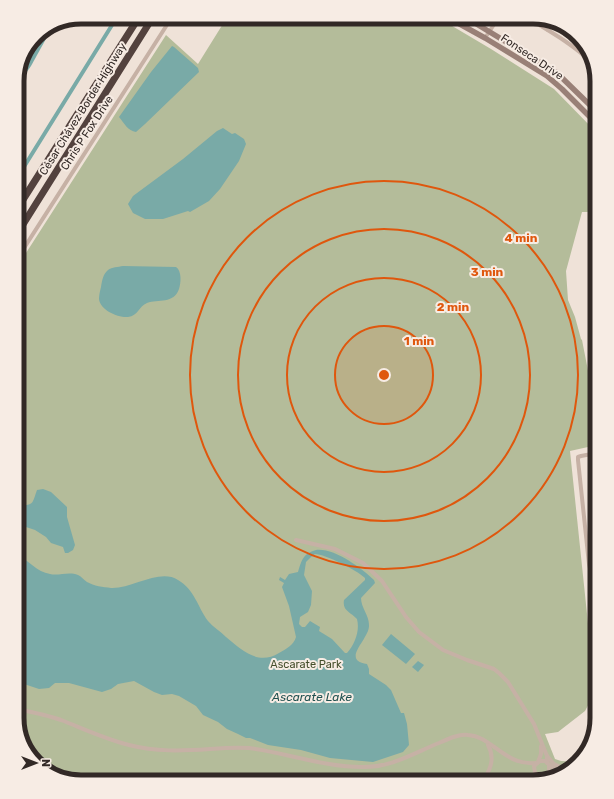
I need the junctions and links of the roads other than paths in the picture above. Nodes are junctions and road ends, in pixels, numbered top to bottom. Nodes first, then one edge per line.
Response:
1 (134, 24) edge
2 (149, 24) edge
3 (168, 24) edge
4 (460, 24) edge
5 (478, 24) edge
6 (494, 24) edge
7 (538, 24) edge
8 (550, 27) edge
9 (548, 30) junction
10 (490, 31) junction
11 (485, 38) junction
12 (583, 54) edge
13 (590, 105) edge
14 (590, 117) edge
15 (24, 198) edge
16 (24, 223) edge
17 (24, 248) edge
18 (590, 454) edge
19 (296, 540) dead end
20 (590, 568) edge
21 (24, 710) edge
22 (488, 743) junction
23 (541, 743) junction
24 (547, 756) junction
25 (537, 762) junction
26 (548, 764) junction
27 (560, 768) joint
28 (549, 773) edge
29 (486, 775) edge
30 (518, 775) edge
31 (533, 775) edge
32 (536, 775) edge

1 - 15 highway, César Chávez Border Highway
2 - 16 highway, César Chávez Border Highway
3 - 17 street, Chris P Fox Drive
4 - 11 main road, Fonseca Drive
5 - 10 main road, Fonseca Drive
6 - 10 street
7 - 9 street
8 - 9 street
9 - 12 street
10 - 11 street
10 - 13 main road, Fonseca Drive
11 - 14 main road, Fonseca Drive
18 - 20 street
19 - 23 street
21 - 22 street
22 - 25 street
22 - 29 street
23 - 24 street
23 - 25 street
24 - 26 street
24 - 27 street
25 - 26 street
25 - 32 street
26 - 27 street
26 - 28 street
30 - 31 street

